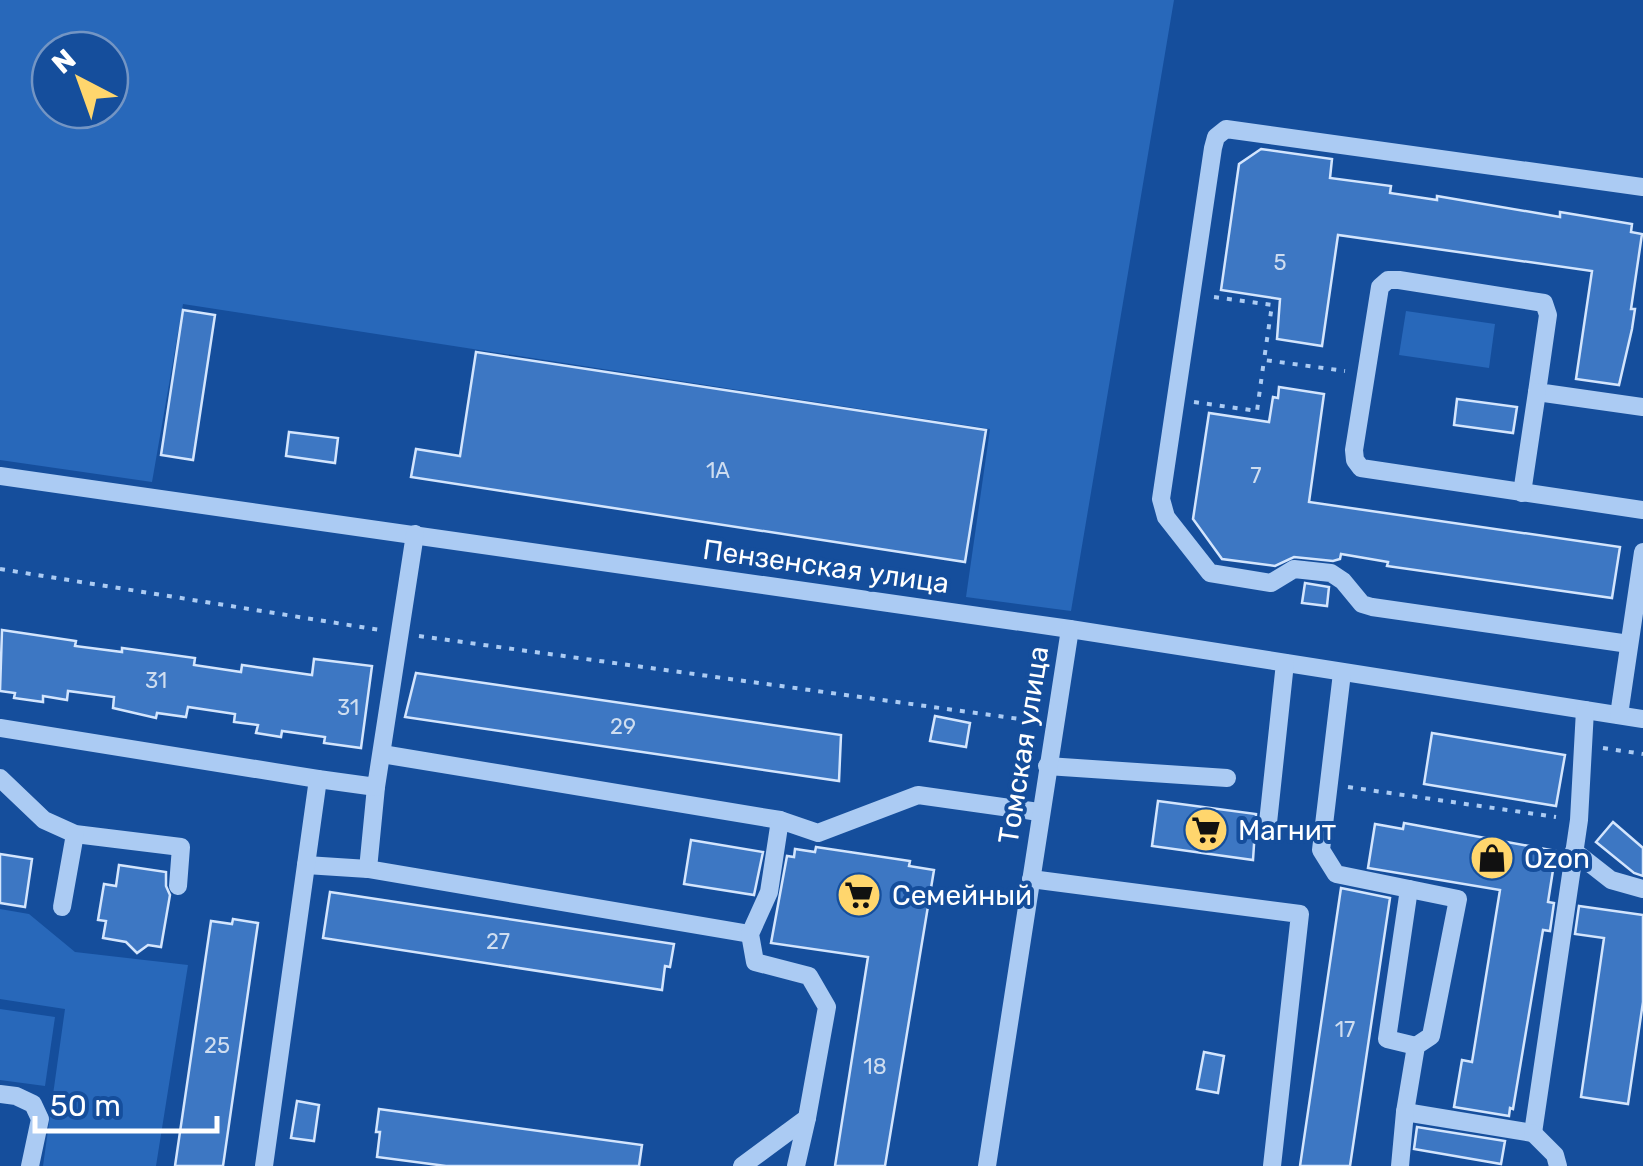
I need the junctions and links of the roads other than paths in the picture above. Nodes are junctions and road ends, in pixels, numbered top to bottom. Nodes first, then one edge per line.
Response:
1 (1643, 187) edge
2 (1537, 392) junction
3 (1643, 407) edge
4 (0, 476) edge
5 (1522, 492) junction
6 (1643, 510) edge
7 (415, 534) junction
8 (1643, 552) edge
9 (1070, 629) junction
10 (1630, 644) junction
11 (1285, 663) junction
12 (1342, 672) junction
13 (1585, 710) junction
14 (1619, 715) junction
15 (1643, 719) edge
16 (0, 728) edge
17 (382, 754) junction
18 (1047, 766) junction
19 (0, 778) edge
20 (318, 778) junction
21 (1227, 778) dead end
22 (376, 787) junction
23 (1039, 812) junction
24 (780, 820) junction
25 (1267, 832) dead end
26 (75, 834) junction
27 (1574, 851) junction
28 (306, 865) junction
29 (368, 870) junction
30 (1031, 878) junction
31 (178, 886) dead end
32 (1643, 889) edge
33 (1409, 890) junction
34 (62, 907) dead end
35 (750, 934) junction
36 (1416, 1046) junction
37 (0, 1094) edge
38 (1405, 1112) junction
39 (807, 1118) junction
40 (1533, 1133) junction
41 (30, 1166) edge
42 (264, 1166) edge
43 (742, 1166) edge
44 (796, 1166) edge
45 (987, 1166) edge
46 (1272, 1166) edge
47 (1400, 1166) edge
48 (1558, 1166) edge

1 - 10 street
2 - 3 street
2 - 5 street
2 - 5 street
4 - 7 street, Пензенская улица
5 - 6 street
7 - 9 street, Пензенская улица
7 - 17 street
8 - 10 street
9 - 11 street, Пензенская улица
9 - 18 street, Томская улица
10 - 14 street
11 - 12 street, Пензенская улица
11 - 25 street
12 - 13 street, Пензенская улица
12 - 33 street
13 - 14 street, Пензенская улица
13 - 27 street
14 - 15 street, Пензенская улица
16 - 20 street
17 - 22 street
17 - 24 street
18 - 21 street
18 - 23 street, Томская улица
19 - 26 street
20 - 22 street
20 - 28 street
22 - 29 street
23 - 24 street
23 - 30 street, Томская улица
24 - 35 street
26 - 31 street
26 - 34 street
27 - 32 street
27 - 40 street
28 - 29 street
28 - 42 street
29 - 35 street
30 - 45 street, Томская улица
30 - 46 street
33 - 36 street
33 - 36 street
35 - 39 street
36 - 38 street
37 - 41 street
38 - 40 street
38 - 47 street
39 - 43 street
39 - 44 street
40 - 48 street

